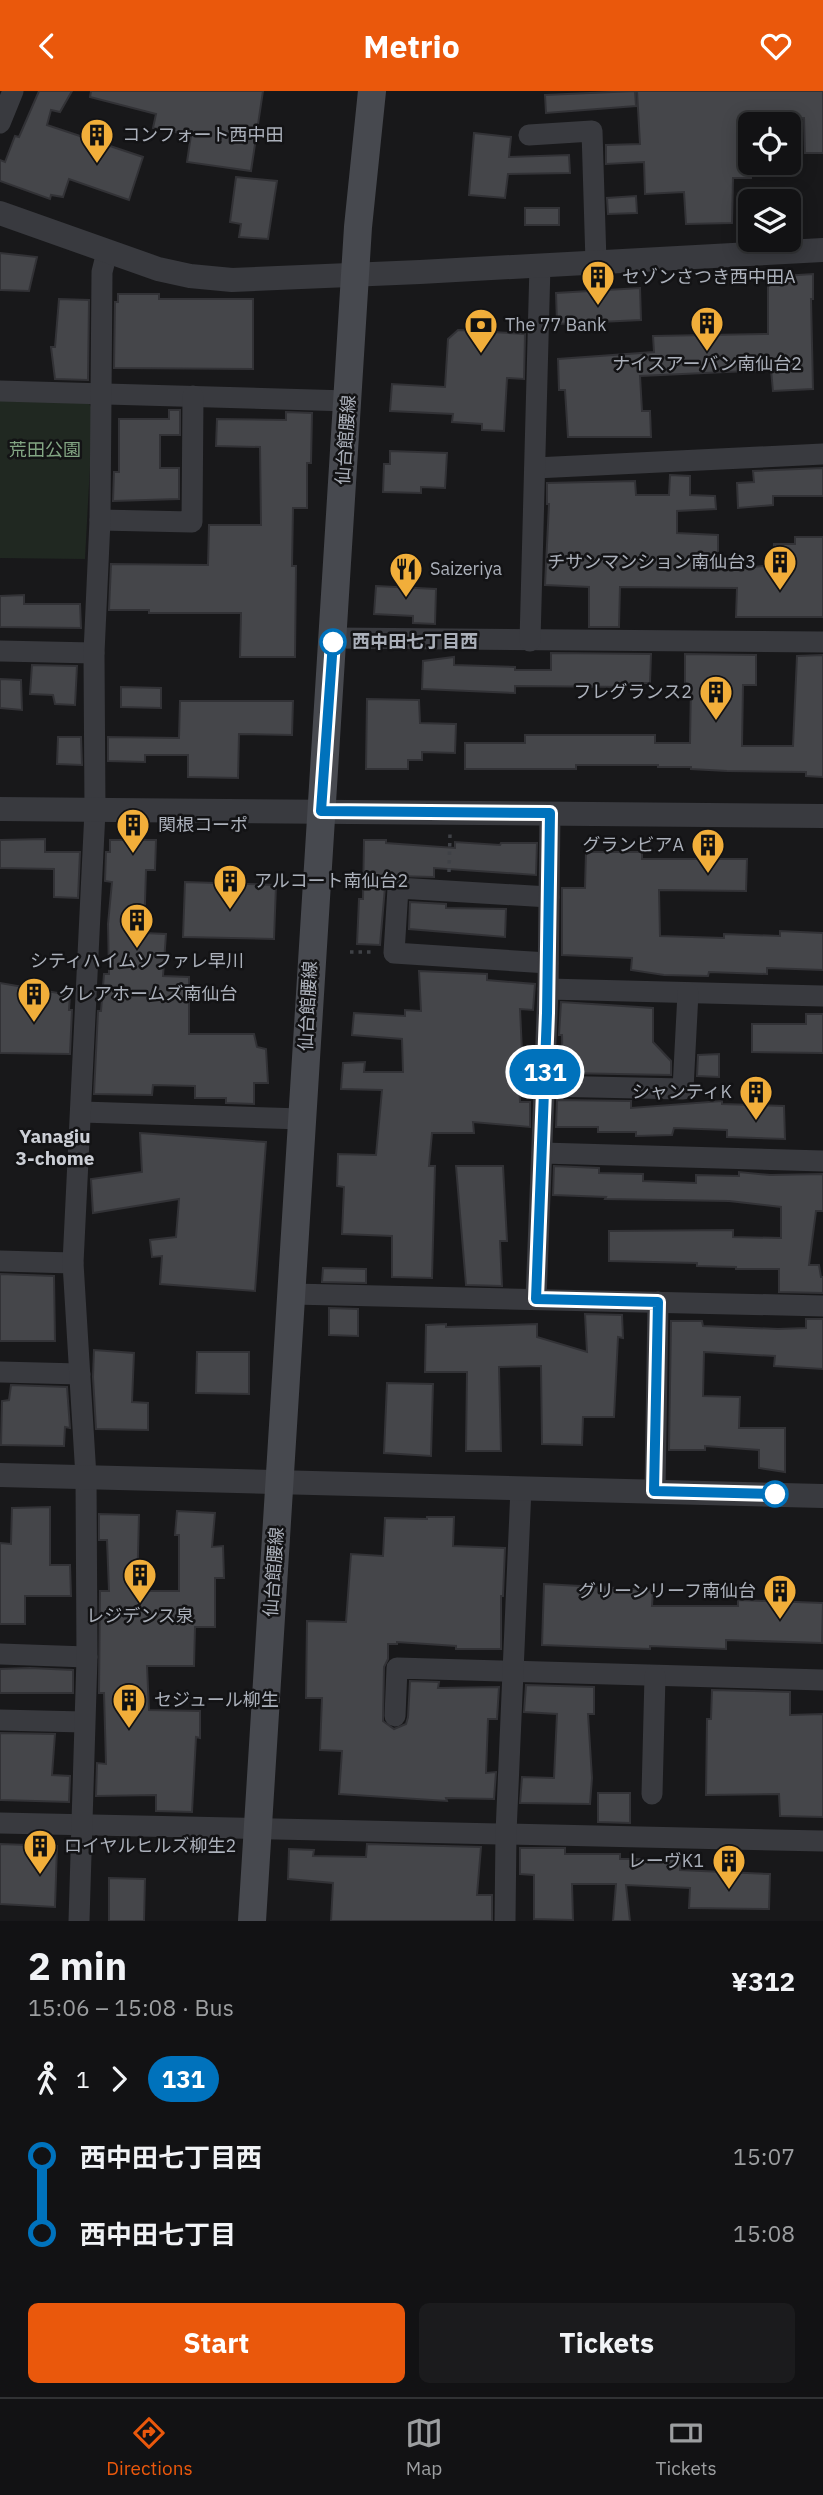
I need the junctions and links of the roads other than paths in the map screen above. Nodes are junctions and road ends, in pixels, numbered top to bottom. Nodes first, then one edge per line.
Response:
1 (13, 91) edge
2 (372, 91) edge
3 (0, 123) edge
4 (529, 135) dead end
5 (0, 213) edge
6 (823, 250) edge
7 (107, 252) junction
8 (596, 262) junction
9 (540, 265) junction
10 (355, 275) junction
11 (0, 391) edge
12 (100, 393) junction
13 (193, 396) junction
14 (348, 401) junction
15 (823, 454) edge
16 (535, 468) junction
17 (100, 520) junction
18 (333, 638) junction
19 (530, 641) junction
20 (823, 642) edge
21 (0, 651) edge
22 (94, 653) junction
23 (0, 809) edge
24 (95, 811) junction
25 (321, 811) junction
26 (550, 813) junction
27 (823, 816) edge
28 (549, 897) junction
29 (548, 963) junction
30 (548, 989) junction
31 (688, 993) junction
32 (823, 996) edge
33 (545, 1087) junction
34 (82, 1112) junction
35 (302, 1119) junction
36 (542, 1153) junction
37 (823, 1161) edge
38 (0, 1262) edge
39 (74, 1263) junction
40 (292, 1294) junction
41 (536, 1299) junction
42 (658, 1302) junction
43 (823, 1306) edge
44 (0, 1372) edge
45 (80, 1374) junction
46 (0, 1475) edge
47 (86, 1477) junction
48 (279, 1482) junction
49 (521, 1488) junction
50 (654, 1491) junction
51 (823, 1496) edge
52 (0, 1654) edge
53 (87, 1657) junction
54 (514, 1670) junction
55 (655, 1676) junction
56 (823, 1680) edge
57 (395, 1716) dead end
58 (0, 1720) edge
59 (84, 1721) junction
60 (652, 1794) dead end
61 (0, 1823) edge
62 (82, 1825) junction
63 (257, 1827) junction
64 (506, 1833) junction
65 (823, 1841) edge
66 (79, 1921) edge
67 (251, 1921) edge
68 (505, 1921) edge

1 - 3 street
2 - 10 main road, 仙台館腰線
4 - 8 street
5 - 7 street
6 - 8 street
7 - 10 street
7 - 12 street
8 - 9 street
9 - 10 street
9 - 16 street
10 - 14 main road, 仙台館腰線
11 - 12 street
12 - 13 street
12 - 17 street
13 - 14 street
13 - 17 street
14 - 18 main road, 仙台館腰線
15 - 16 street
16 - 19 street
17 - 22 street
18 - 19 street
18 - 25 main road, 仙台館腰線
19 - 20 street
21 - 22 street
22 - 24 street
23 - 24 street
24 - 25 street
24 - 34 street
25 - 26 street
25 - 35 main road, 仙台館腰線
26 - 27 street
26 - 28 street
28 - 29 street
28 - 29 street
29 - 30 street
30 - 31 street
30 - 33 street
31 - 32 street
31 - 33 street
33 - 36 street
34 - 35 street
34 - 39 street
35 - 40 main road, 仙台館腰線
36 - 37 street
36 - 41 street
38 - 39 street
39 - 45 street
40 - 41 street
40 - 48 main road, 仙台館腰線
41 - 42 street
42 - 43 street
42 - 50 street
44 - 45 street
45 - 47 street
46 - 47 street
47 - 48 street
47 - 53 street
48 - 49 street
48 - 63 main road, 仙台館腰線
49 - 50 street
49 - 54 street
50 - 51 street
52 - 53 street
53 - 59 street
54 - 55 street
54 - 57 street
54 - 64 street
55 - 56 street
55 - 60 street
58 - 59 street
59 - 62 street
61 - 62 street
62 - 63 street
62 - 66 street
63 - 64 street
63 - 67 main road, 仙台館腰線
64 - 65 street
64 - 68 street

